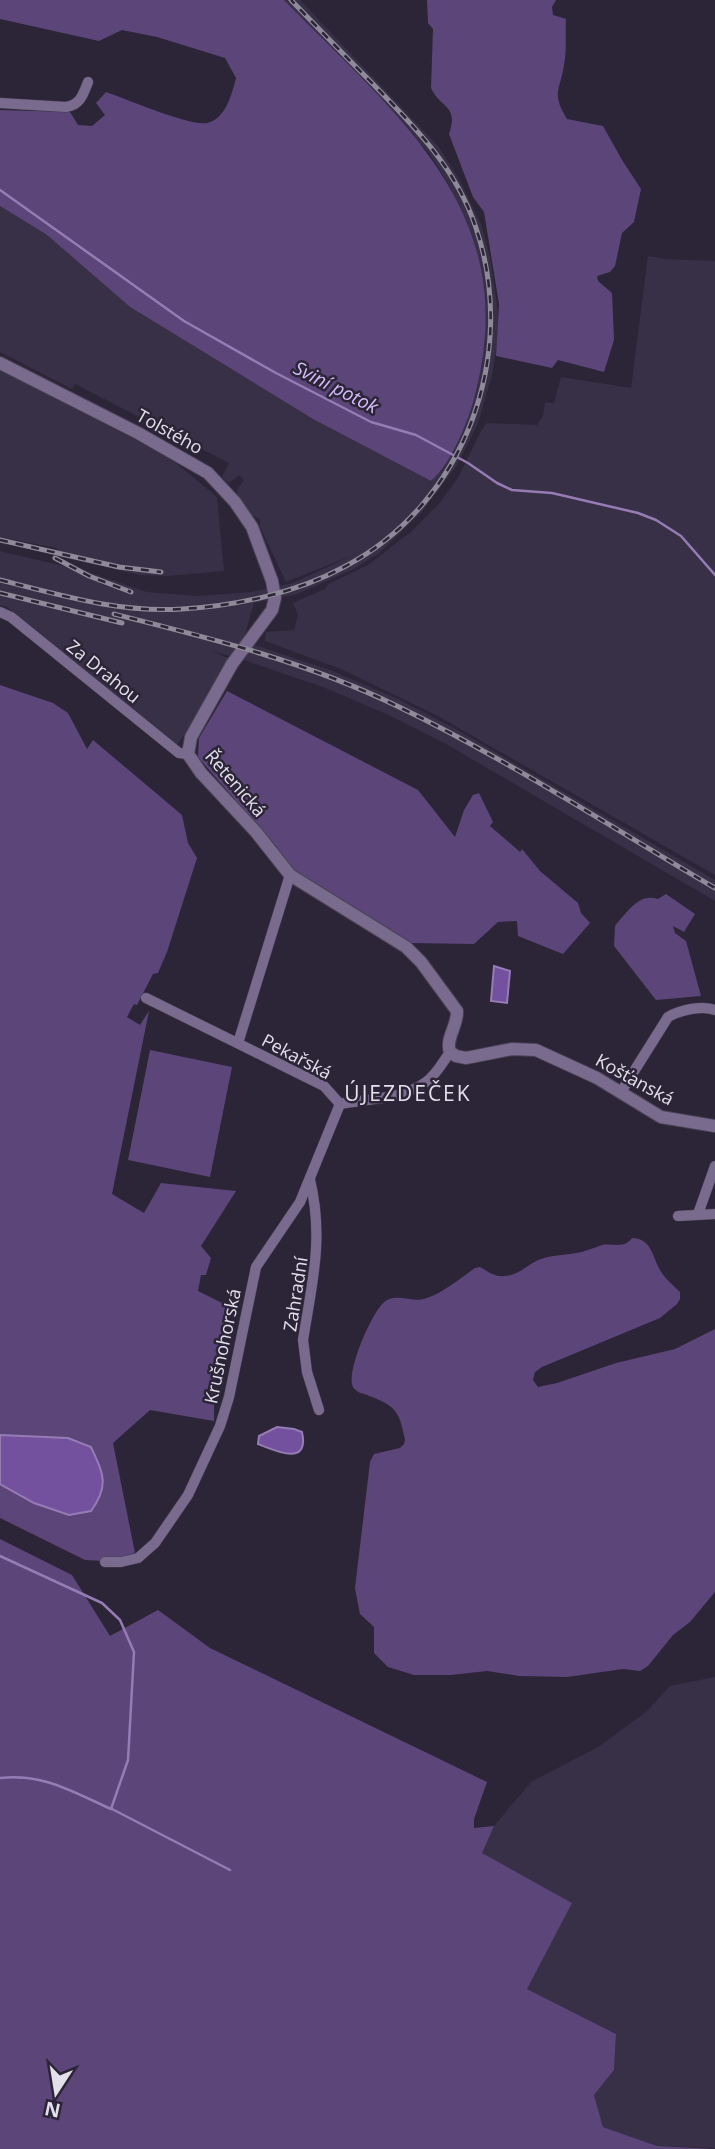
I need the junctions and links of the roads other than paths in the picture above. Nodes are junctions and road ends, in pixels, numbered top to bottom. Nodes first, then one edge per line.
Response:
1 (88, 82) dead end
2 (0, 103) edge
3 (0, 363) edge
4 (275, 601) joint
5 (0, 612) edge
6 (188, 754) junction
7 (290, 875) junction
8 (146, 998) dead end
9 (715, 1010) edge
10 (238, 1043) junction
11 (450, 1052) junction
12 (621, 1092) junction
13 (340, 1104) junction
14 (715, 1126) edge
15 (715, 1166) edge
16 (309, 1180) junction
17 (698, 1214) junction
18 (715, 1214) edge
19 (678, 1216) dead end
20 (319, 1410) dead end
21 (105, 1562) dead end

1 - 2 street
3 - 4 street, Tolstého
4 - 6 street, Řetenická
5 - 6 street, Za Drahou
6 - 7 street, Řetenická
7 - 10 street
7 - 11 street, Řetenická
8 - 10 street, Pekařská
9 - 12 street
10 - 13 street, Pekařská
11 - 12 street, Košťanská
11 - 13 street, Pekařská
12 - 14 street, Košťanská
13 - 16 street, Krušnohorská
15 - 17 street
16 - 20 street, Zahradní
16 - 21 street, Krušnohorská
17 - 18 street
17 - 19 street

